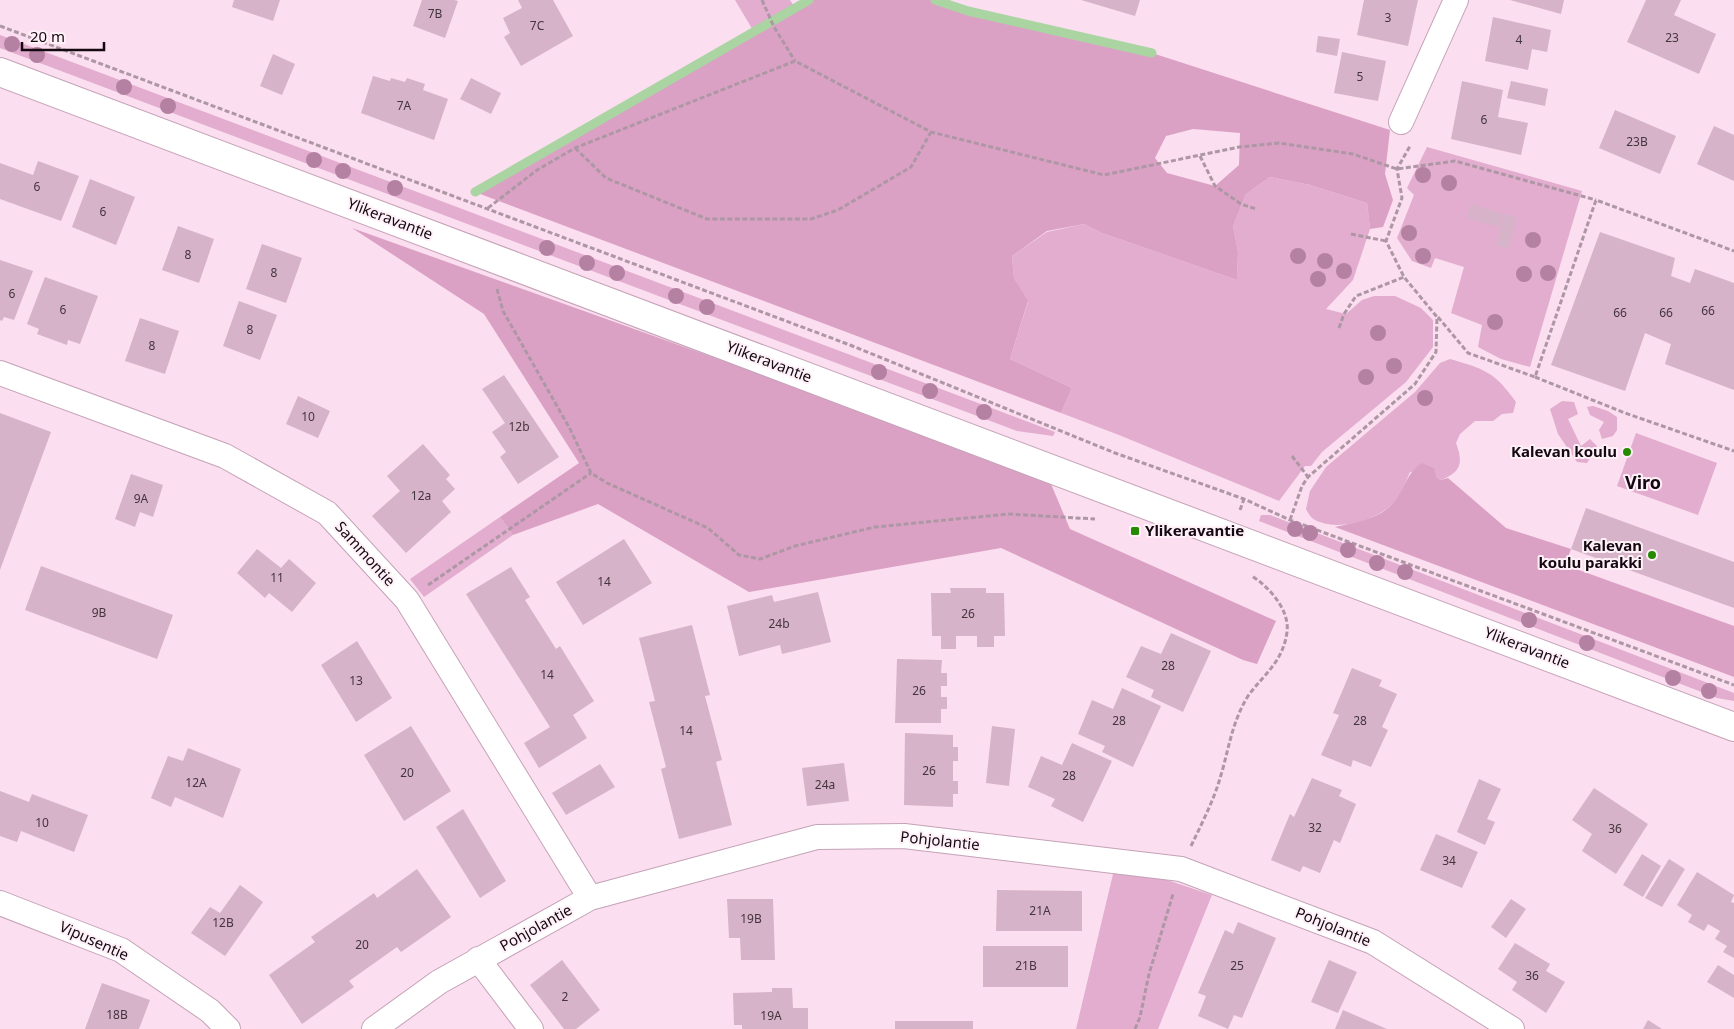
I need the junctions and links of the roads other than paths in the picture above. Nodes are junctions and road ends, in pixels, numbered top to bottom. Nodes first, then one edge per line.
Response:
1 (1456, 0) edge
2 (0, 72) edge
3 (1401, 122) road end
4 (0, 373) edge
5 (1734, 727) edge
6 (590, 898) junction
7 (0, 903) edge
8 (478, 960) junction
9 (228, 1029) edge
10 (374, 1029) edge
11 (531, 1029) edge
12 (1512, 1029) edge

1 - 3 street
2 - 5 street, Ylikeravantie
4 - 6 street, Sammontie
6 - 8 street, Pohjolantie
6 - 12 street, Pohjolantie
7 - 9 street, Vipusentie
8 - 10 street, Pohjolantie
8 - 11 street

